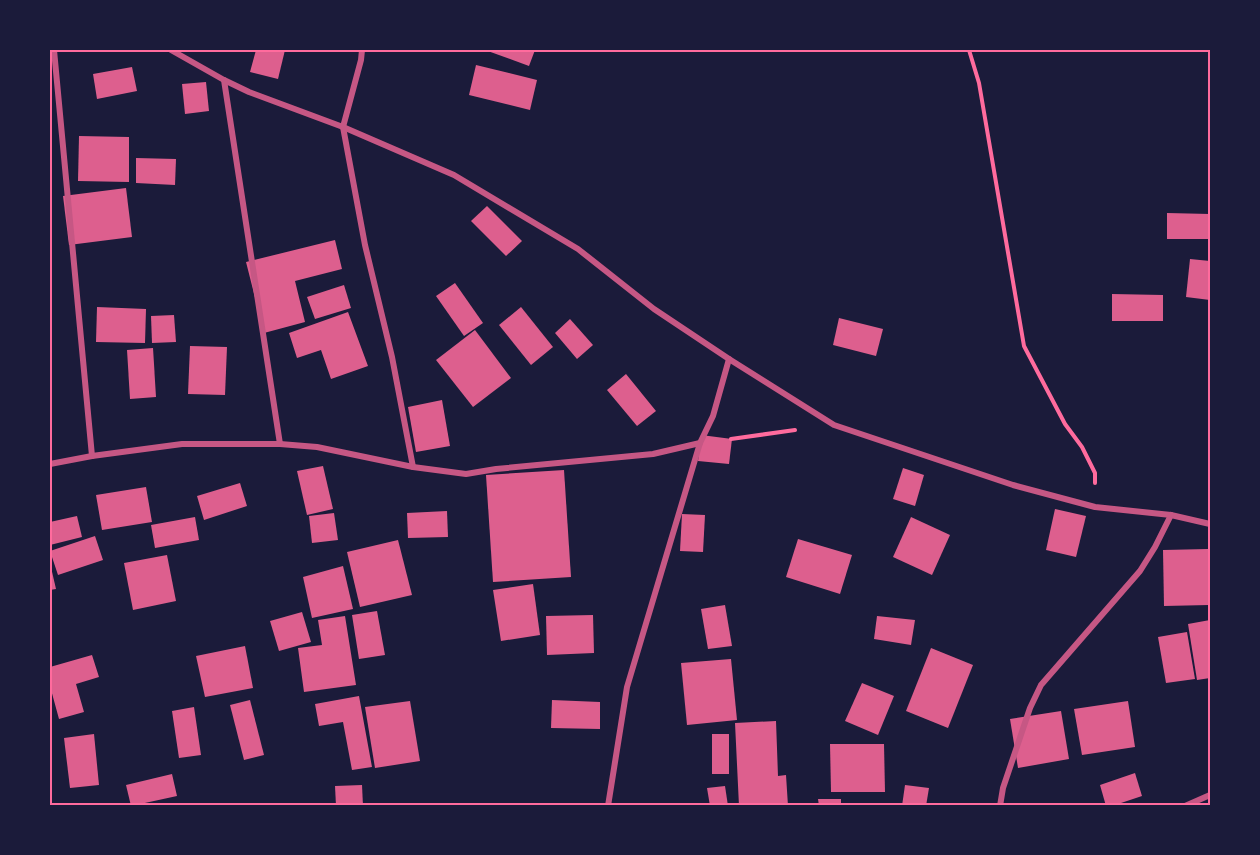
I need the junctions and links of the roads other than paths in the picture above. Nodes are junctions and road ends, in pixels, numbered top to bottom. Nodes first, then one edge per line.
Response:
1 (54, 50) edge
2 (171, 50) edge
3 (362, 50) edge
4 (224, 80) junction
5 (343, 127) junction
6 (729, 359) junction
7 (700, 443) junction
8 (280, 444) junction
9 (92, 456) junction
10 (50, 464) edge
11 (413, 467) junction
12 (1171, 515) junction
13 (1210, 524) edge
14 (1210, 795) edge
15 (608, 806) edge
16 (1000, 806) edge
17 (1185, 806) edge

1 - 9 street
2 - 4 street
3 - 5 street
4 - 5 street
4 - 8 street
5 - 6 street
5 - 11 street
6 - 7 street
6 - 12 street
7 - 11 street
7 - 15 street
8 - 9 street
8 - 11 street
9 - 10 street
12 - 13 street
12 - 16 street
14 - 17 street

